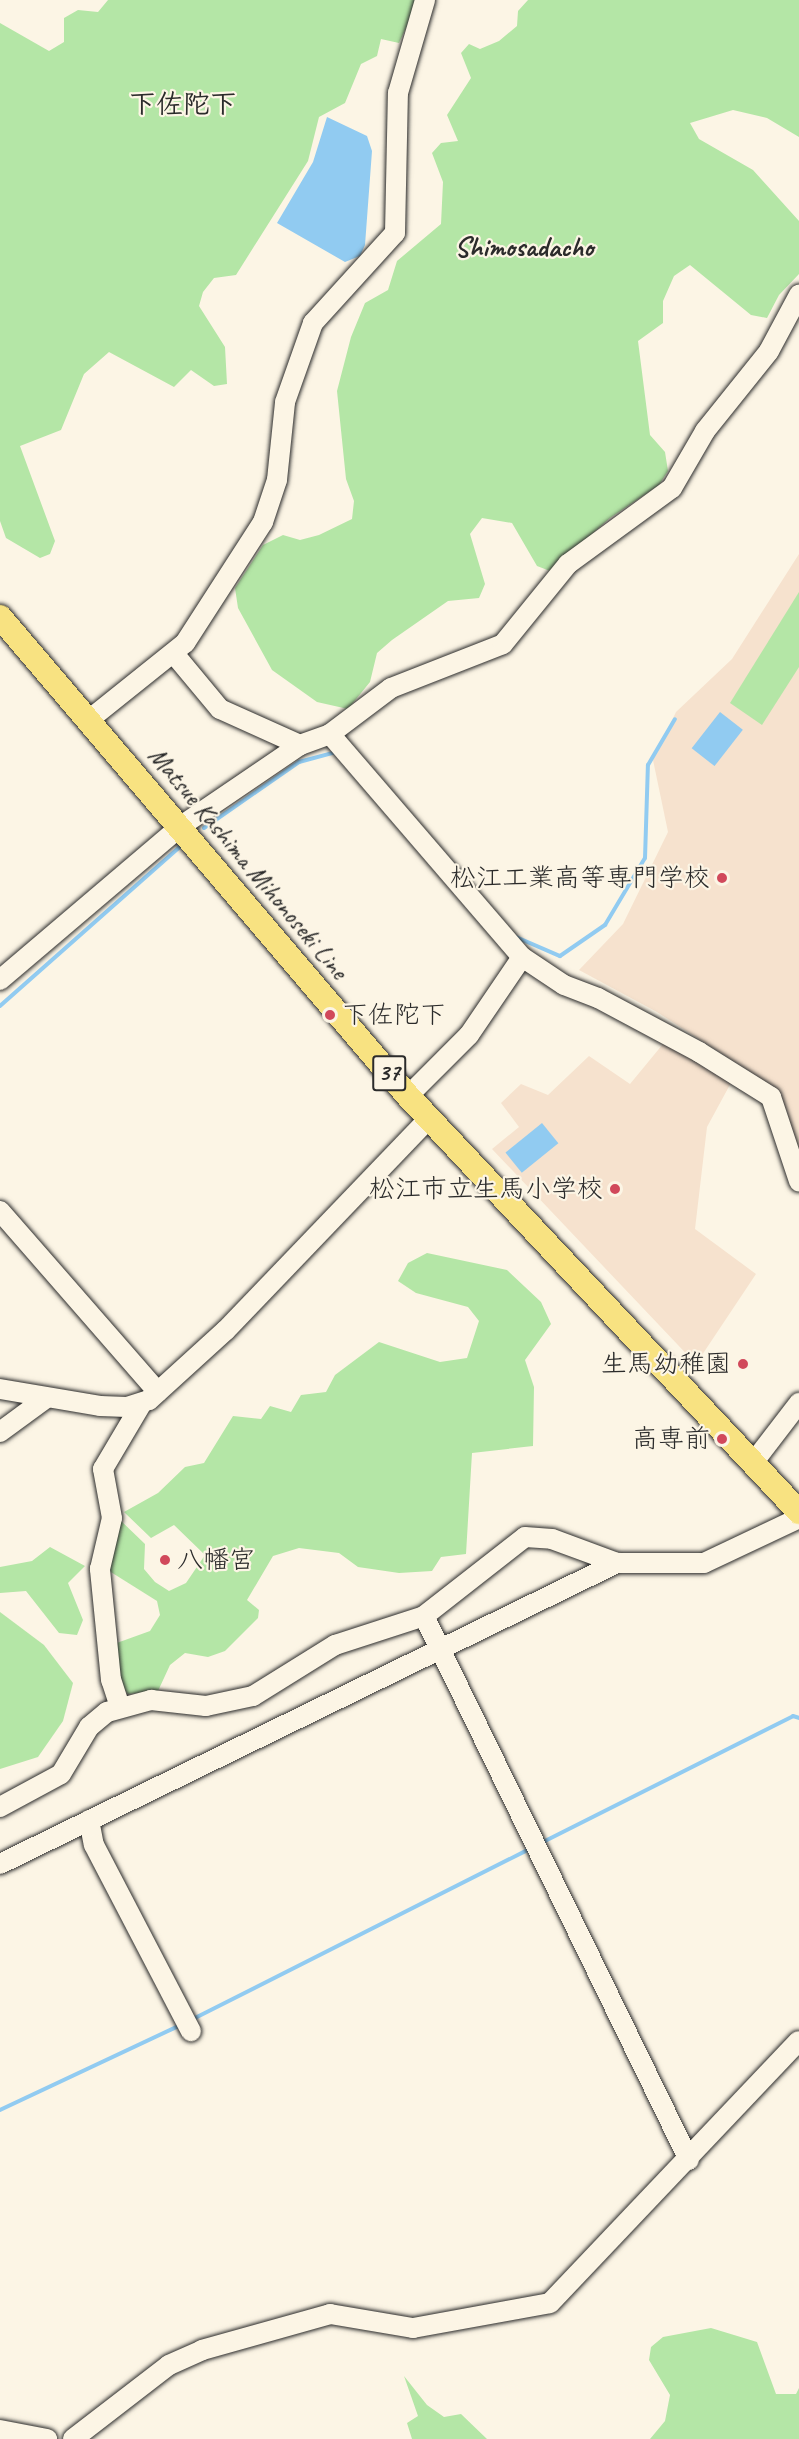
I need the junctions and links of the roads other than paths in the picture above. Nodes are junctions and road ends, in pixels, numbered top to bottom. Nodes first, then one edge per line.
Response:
1 (425, 0) edge
2 (799, 295) edge
3 (0, 616) edge
4 (175, 655) junction
5 (90, 719) junction
6 (330, 734) junction
7 (300, 745) junction
8 (181, 825) junction
9 (522, 957) junction
10 (0, 980) edge
11 (408, 1096) junction
12 (429, 1118) junction
13 (799, 1181) edge
14 (0, 1211) edge
15 (0, 1389) edge
16 (150, 1398) junction
17 (45, 1399) junction
18 (799, 1403) edge
19 (0, 1432) edge
20 (753, 1463) junction
21 (799, 1512) edge
22 (799, 1518) edge
23 (617, 1563) junction
24 (424, 1616) junction
25 (440, 1650) junction
26 (120, 1707) junction
27 (0, 1808) edge
28 (89, 1820) junction
29 (0, 1864) edge
30 (191, 2031) dead end
31 (799, 2041) edge
32 (689, 2160) junction
33 (0, 2430) edge
34 (47, 2439) edge
35 (73, 2439) edge

1 - 4 street
2 - 6 street
3 - 5 main road, Matsue Kashima Mihonoseki Line / 37
4 - 5 street
4 - 7 street
5 - 8 main road, Matsue Kashima Mihonoseki Line / 37
6 - 7 street
6 - 9 street
7 - 8 street
8 - 10 street
8 - 11 main road, Matsue Kashima Mihonoseki Line / 37
9 - 11 street
9 - 13 street
11 - 12 main road, Matsue Kashima Mihonoseki Line / 37
12 - 16 street
12 - 20 main road, Matsue Kashima Mihonoseki Line / 37
14 - 16 street
15 - 17 street
16 - 17 street
16 - 26 street
17 - 19 street
18 - 20 street
20 - 21 main road, Matsue Kashima Mihonoseki Line / 37
22 - 23 street
23 - 24 street
23 - 25 street
24 - 25 street
24 - 26 street
25 - 28 street
25 - 32 street
26 - 27 street
28 - 29 street
28 - 30 street
31 - 32 street
32 - 35 street
33 - 34 street

